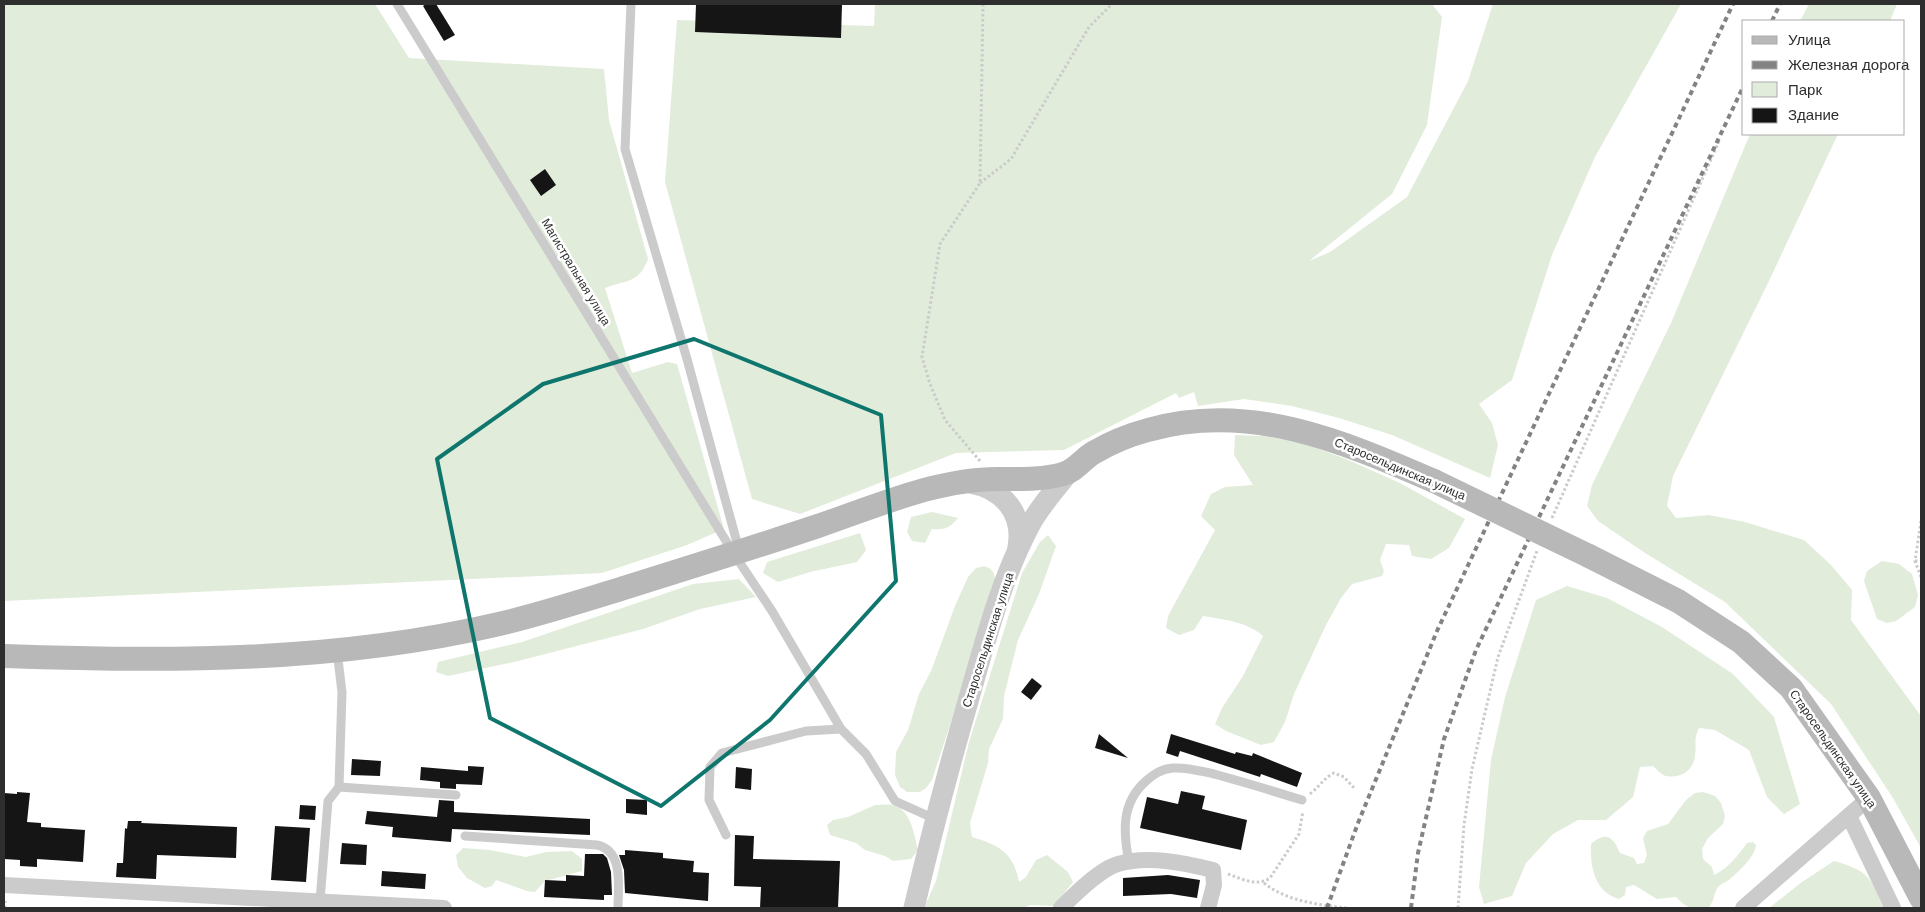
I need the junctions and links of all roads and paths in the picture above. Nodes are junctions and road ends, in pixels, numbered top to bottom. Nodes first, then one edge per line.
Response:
1 (398, 4) edge
2 (631, 4) edge
3 (983, 4) edge
4 (1112, 4) edge
5 (1720, 139) dead end
6 (980, 183) junction
7 (1067, 474) junction
8 (994, 479) junction
9 (963, 482) junction
10 (1921, 521) edge
11 (1548, 527) dead end
12 (1540, 544) dead end
13 (737, 553) junction
14 (1017, 553) junction
15 (1921, 561) edge
16 (1916, 562) junction
17 (1921, 577) edge
18 (337, 650) junction
19 (4, 656) edge
20 (840, 729) junction
21 (339, 787) junction
22 (1355, 789) dead end
23 (456, 795) dead end
24 (1869, 798) junction
25 (1302, 800) junction
26 (1849, 816) junction
27 (935, 819) junction
28 (726, 835) dead end
29 (465, 836) dead end
30 (1129, 862) junction
31 (1213, 870) junction
32 (1264, 883) junction
33 (4, 885) edge
34 (1921, 898) edge
35 (320, 902) junction
36 (444, 908) edge
37 (618, 908) edge
38 (914, 908) edge
39 (1062, 908) edge
40 (1208, 908) edge
41 (1347, 908) edge
42 (1458, 908) edge
43 (1743, 908) edge
44 (1894, 908) edge

1 - 13 lane, Магистральная улица
2 - 13 lane
3 - 6 path
4 - 6 path
5 - 11 path
6 - 8 path
7 - 8 main road
7 - 14 street, Старосельдинская улица
7 - 24 main road, Старосельдинская улица, bridge
8 - 9 main road
9 - 13 main road
9 - 14 street
10 - 16 path
12 - 42 path
13 - 18 main road
13 - 20 lane, Магистральная улица
14 - 27 street, Старосельдинская улица
15 - 16 path
16 - 17 path
18 - 19 main road
18 - 21 lane
20 - 27 lane, Магистральная улица
20 - 28 lane
21 - 23 lane
21 - 35 lane
22 - 25 path
24 - 26 street
24 - 34 main road, Старосельдинская улица
25 - 30 lane
25 - 32 path
26 - 43 street
26 - 44 street
27 - 38 street, Старосельдинская улица
29 - 37 lane
30 - 31 street
30 - 39 street
31 - 32 path
31 - 40 street
32 - 41 path
33 - 35 street
35 - 36 street

